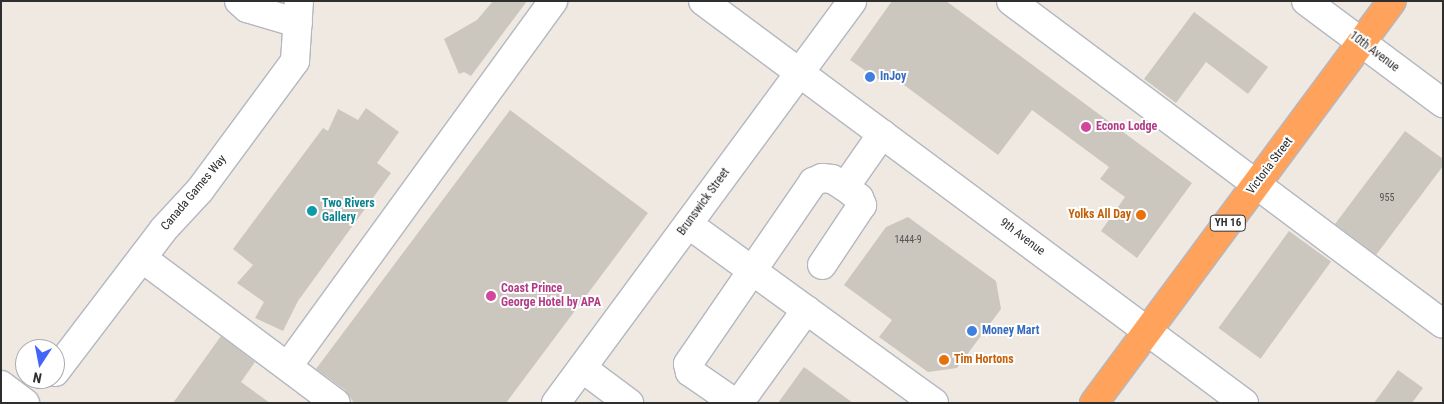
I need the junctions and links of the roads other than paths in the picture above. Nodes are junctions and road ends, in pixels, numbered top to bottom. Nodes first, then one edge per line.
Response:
1 (239, 1) edge
2 (553, 1) edge
3 (703, 1) edge
4 (852, 1) edge
5 (1011, 1) edge
6 (1306, 1) edge
7 (1392, 1) edge
8 (298, 12) edge
9 (1362, 42) junction
10 (800, 72) junction
11 (1443, 103) edge
12 (882, 134) junction
13 (1257, 184) junction
14 (845, 188) junction
15 (688, 224) junction
16 (142, 258) junction
17 (822, 264) dead end
18 (753, 271) junction
19 (806, 310) junction
20 (1443, 324) edge
21 (1148, 330) junction
22 (65, 359) edge
23 (288, 366) junction
24 (582, 368) junction
25 (1, 385) edge
26 (42, 389) edge
27 (25, 403) edge
28 (32, 403) edge
29 (336, 403) edge
30 (556, 403) edge
31 (628, 403) edge
32 (735, 403) edge
33 (739, 403) edge
34 (934, 403) edge
35 (1094, 403) edge
36 (1244, 403) edge

1 - 8 street
2 - 23 street
3 - 10 street
4 - 10 street, Brunswick Street
5 - 13 street
6 - 9 street, 10th Avenue
7 - 9 highway, Victoria Street / YH 16
8 - 16 street, Canada Games Way
9 - 11 street, 10th Avenue
9 - 13 highway, Victoria Street / YH 16
10 - 12 street, 9th Avenue
10 - 15 street, Brunswick Street
12 - 14 street
12 - 21 street, 9th Avenue
13 - 20 street
13 - 21 highway, Victoria Street / YH 16
14 - 17 street
14 - 18 street
15 - 18 street
15 - 24 street, Brunswick Street
16 - 22 street, Canada Games Way
16 - 23 street
18 - 19 street
18 - 32 street
19 - 33 street
19 - 34 street
21 - 35 highway, Victoria Street / YH 16
21 - 36 street, 9th Avenue
23 - 29 street
24 - 30 street, Brunswick Street
24 - 31 street
25 - 27 street
26 - 28 street

